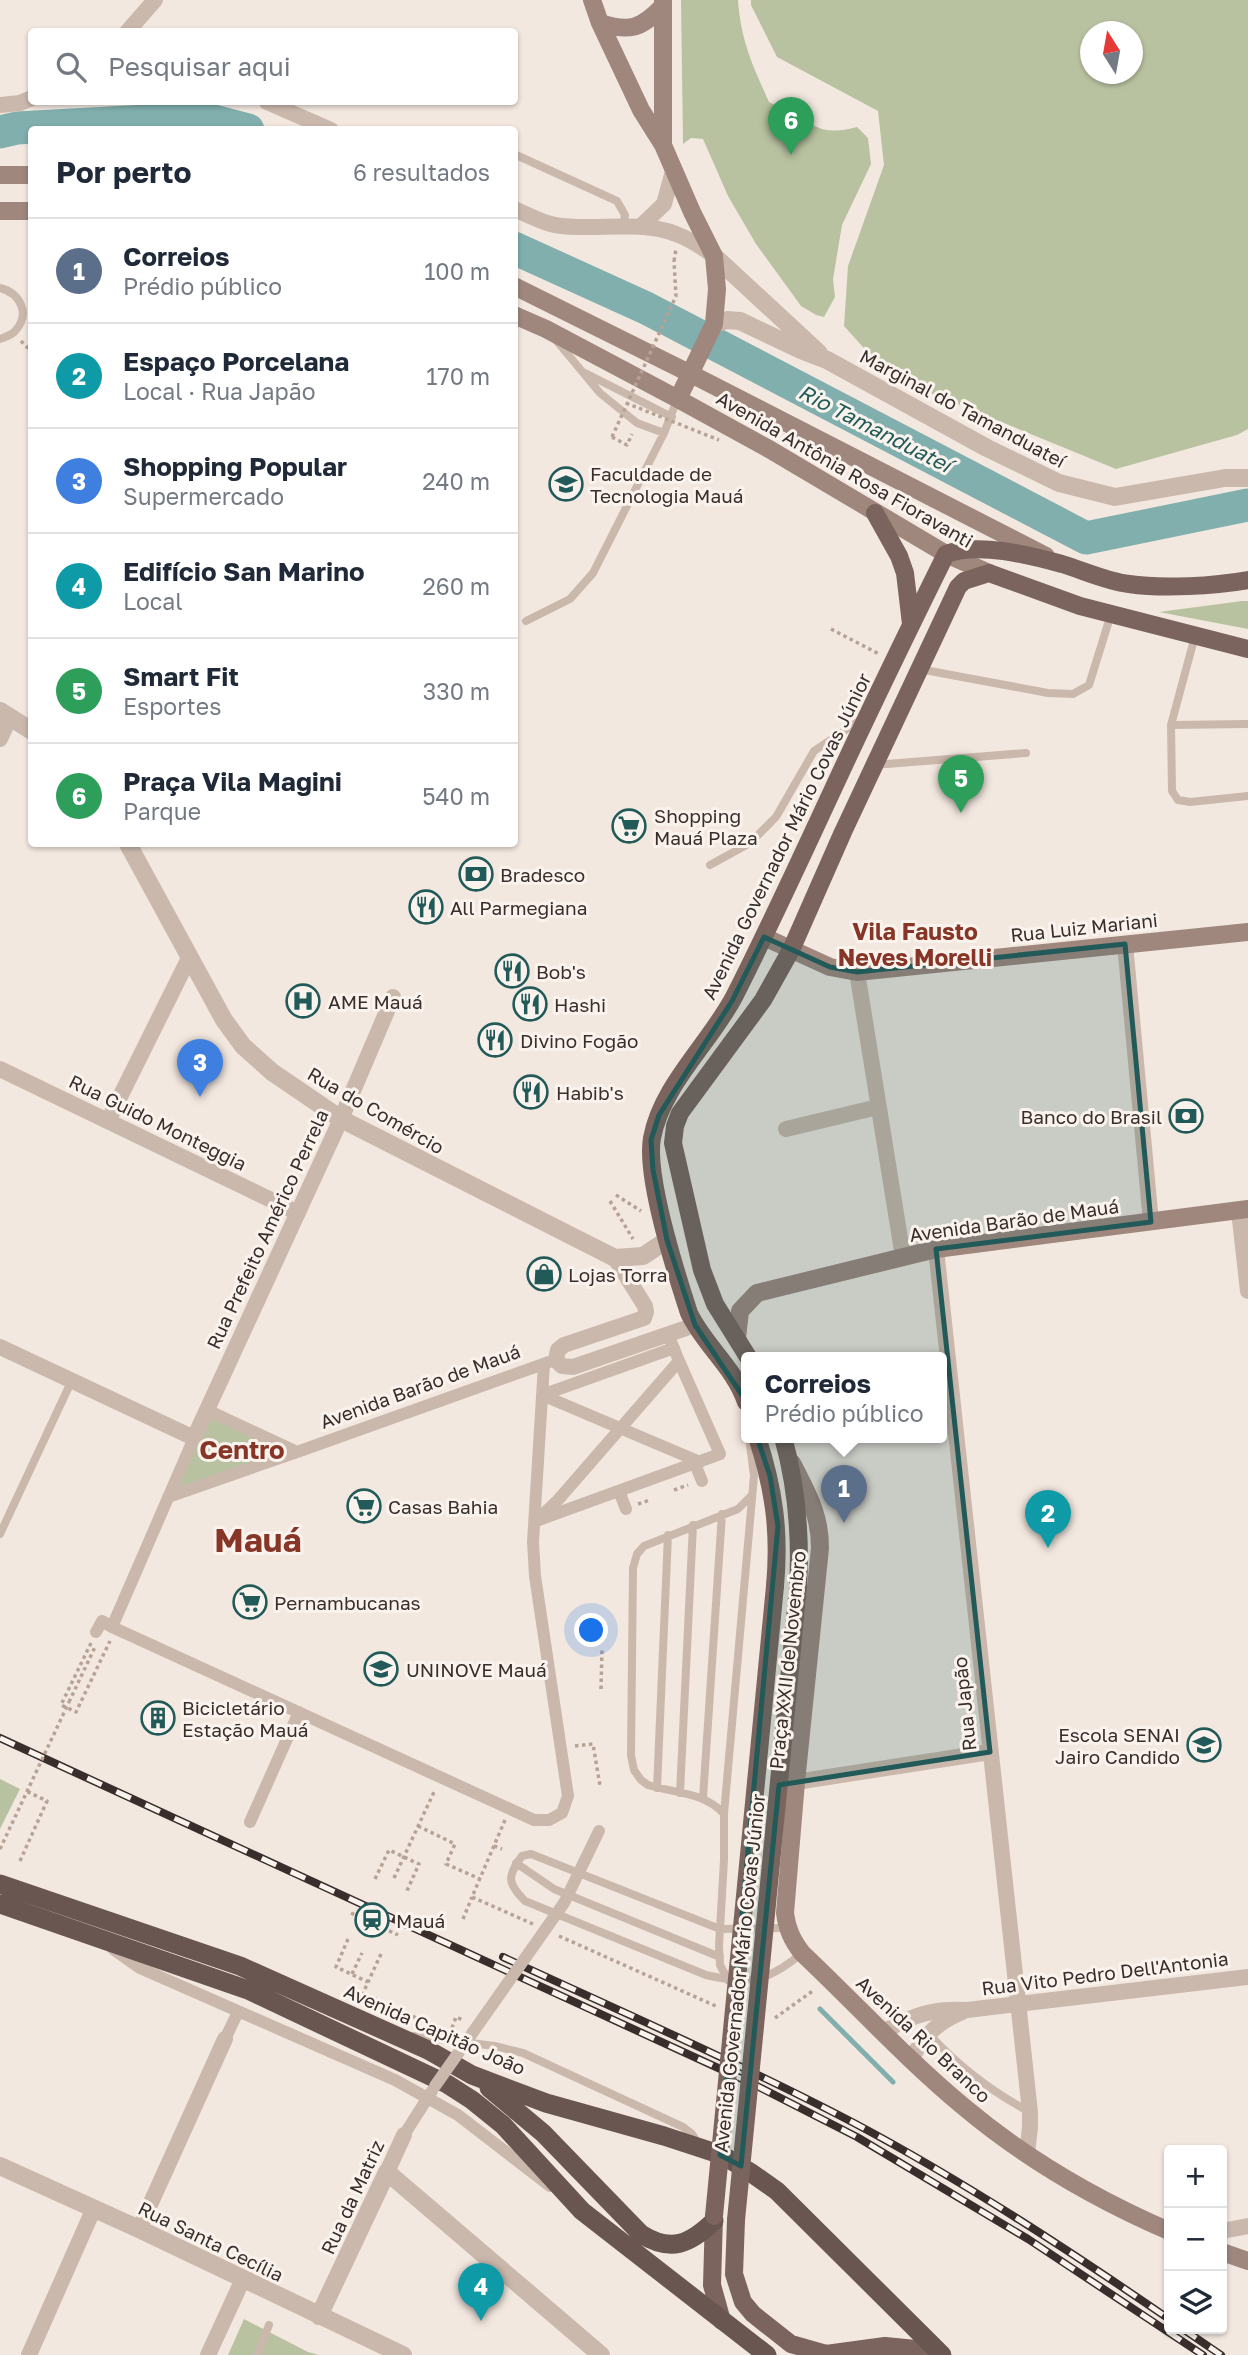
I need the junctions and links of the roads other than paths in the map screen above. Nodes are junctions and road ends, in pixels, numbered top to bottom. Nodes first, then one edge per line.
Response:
1 (155, 0) edge
2 (592, 0) edge
3 (662, 3) edge
4 (600, 23) junction
5 (132, 28) edge
6 (28, 100) edge
7 (0, 105) edge
8 (274, 105) edge
9 (322, 126) edge
10 (663, 145) junction
11 (518, 156) edge
12 (673, 171) junction
13 (0, 175) edge
14 (28, 175) edge
15 (0, 211) edge
16 (28, 211) edge
17 (518, 211) edge
18 (622, 227) junction
19 (640, 227) junction
20 (714, 256) junction
21 (0, 288) edge
22 (518, 288) edge
23 (518, 317) edge
24 (711, 328) junction
25 (546, 329) junction
26 (0, 339) edge
27 (827, 360) junction
28 (691, 370) junction
29 (582, 372) junction
30 (678, 399) junction
31 (672, 417) junction
32 (664, 433) junction
33 (1248, 478) edge
34 (875, 513) junction
35 (946, 554) junction
36 (1061, 564) junction
37 (989, 573) junction
38 (1246, 581) edge
39 (1111, 614) junction
40 (526, 621) dead end
41 (911, 625) junction
42 (1195, 636) junction
43 (1248, 647) edge
44 (919, 669) junction
45 (870, 713) junction
46 (5, 714) edge
47 (1248, 724) edge
48 (1171, 725) junction
49 (28, 728) edge
50 (0, 739) edge
51 (1026, 753) dead end
52 (874, 765) junction
53 (1248, 796) edge
54 (844, 832) junction
55 (130, 847) edge
56 (710, 865) dead end
57 (1248, 932) edge
58 (764, 937) junction
59 (1125, 944) junction
60 (791, 950) junction
61 (189, 958) junction
62 (857, 972) junction
63 (393, 997) dead end
64 (0, 1069) edge
65 (878, 1107) junction
66 (341, 1119) junction
67 (108, 1121) junction
68 (786, 1129) dead end
69 (1243, 1210) edge
70 (298, 1213) junction
71 (1151, 1222) junction
72 (667, 1240) junction
73 (936, 1249) junction
74 (904, 1257) junction
75 (615, 1258) junction
76 (1248, 1291) edge
77 (695, 1325) junction
78 (737, 1338) junction
79 (671, 1341) junction
80 (0, 1347) edge
81 (745, 1352) edge
82 (679, 1361) junction
83 (550, 1362) junction
84 (72, 1380) junction
85 (741, 1393) edge
86 (542, 1395) junction
87 (207, 1410) junction
88 (620, 1428) junction
89 (194, 1438) junction
90 (750, 1443) edge
91 (759, 1443) edge
92 (785, 1443) edge
93 (298, 1452) junction
94 (789, 1457) junction
95 (698, 1463) junction
96 (702, 1481) dead end
97 (619, 1491) junction
98 (752, 1495) junction
99 (168, 1497) junction
100 (626, 1509) dead end
101 (722, 1514) junction
102 (536, 1521) junction
103 (694, 1525) junction
104 (0, 1534) edge
105 (668, 1535) junction
106 (112, 1627) junction
107 (98, 1634) road end
108 (299, 1712) junction
109 (990, 1752) junction
110 (796, 1782) junction
111 (657, 1788) junction
112 (680, 1793) junction
113 (703, 1798) junction
114 (724, 1814) junction
115 (250, 1822) dead end
116 (599, 1831) dead end
117 (516, 1863) junction
118 (3, 1899) edge
119 (787, 1928) junction
120 (720, 1929) junction
121 (102, 1940) junction
122 (802, 1953) junction
123 (720, 1956) junction
124 (1248, 1977) edge
125 (728, 1980) junction
126 (1017, 2005) junction
127 (967, 2010) junction
128 (238, 2012) junction
129 (883, 2032) junction
130 (928, 2033) junction
131 (395, 2035) junction
132 (225, 2039) joint
133 (911, 2060) junction
134 (472, 2075) junction
135 (427, 2098) junction
136 (1030, 2112) junction
137 (404, 2135) joint
138 (702, 2148) junction
139 (1027, 2154) junction
140 (0, 2166) edge
141 (387, 2172) junction
142 (94, 2208) junction
143 (582, 2211) junction
144 (714, 2219) junction
145 (1248, 2226) edge
146 (139, 2229) junction
147 (1164, 2229) edge
148 (1227, 2230) edge
149 (1227, 2254) edge
150 (1248, 2261) edge
151 (243, 2280) junction
152 (319, 2316) junction
153 (722, 2321) junction
154 (269, 2325) dead end
155 (399, 2354) edge
156 (939, 2354) edge
157 (29, 2355) edge
158 (208, 2355) edge
159 (257, 2355) edge
160 (601, 2355) edge
161 (767, 2355) edge

1 - 5 street
2 - 4 main road
3 - 4 main road
3 - 10 main road
4 - 10 main road
6 - 7 street
8 - 9 street
10 - 12 main road
11 - 18 lane
12 - 19 street
12 - 20 main road
13 - 14 main road
15 - 16 main road
17 - 18 street, Marginal do Tamanduateí
18 - 19 street, Marginal do Tamanduateí
19 - 20 street, Marginal do Tamanduateí
20 - 24 main road
20 - 27 street, Marginal do Tamanduateí
21 - 26 lane
22 - 28 main road, Avenida Antônia Rosa Fioravanti
23 - 25 main road, Avenida Antônia Rosa Fioravanti
24 - 27 street, Marginal do Tamanduateí
24 - 28 main road
25 - 29 lane
25 - 30 main road, Avenida Antônia Rosa Fioravanti
27 - 33 street, Marginal do Tamanduateí
28 - 30 main road
28 - 36 main road, Avenida Antônia Rosa Fioravanti
29 - 31 lane
29 - 32 lane
30 - 31 lane
30 - 34 main road, Avenida Antônia Rosa Fioravanti
31 - 32 lane
32 - 40 lane
34 - 35 main road, Avenida Antônia Rosa Fioravanti
34 - 41 main road
35 - 36 main road
35 - 37 main road, Avenida Antônia Rosa Fioravanti
35 - 41 main road, Avenida Governador Mário Covas Júnior
36 - 38 main road, Avenida Antônia Rosa Fioravanti
37 - 39 main road, Avenida Antônia Rosa Fioravanti
37 - 44 main road
39 - 42 main road, Avenida Antônia Rosa Fioravanti
39 - 44 lane
41 - 45 main road, Avenida Governador Mário Covas Júnior
42 - 43 main road, Avenida Antônia Rosa Fioravanti
42 - 48 lane
44 - 52 main road
45 - 54 main road
45 - 56 lane
45 - 58 main road, Avenida Governador Mário Covas Júnior
46 - 49 street
46 - 50 street
47 - 48 lane
48 - 53 lane
51 - 52 lane
52 - 54 main road
54 - 60 main road
55 - 61 street, Rua do Comércio
57 - 59 main road, Rua Luiz Mariani
58 - 60 main road, Rua Luiz Mariani
58 - 72 main road, Avenida Governador Mário Covas Júnior
59 - 62 main road, Rua Luiz Mariani
59 - 71 street
60 - 62 main road, Rua Luiz Mariani
60 - 78 main road
61 - 66 street, Rua do Comércio
61 - 67 street
62 - 65 street
63 - 66 street, Rua Prefeito Américo Perrela
64 - 67 street, Rua Guido Monteggia
65 - 68 street
65 - 74 street
66 - 70 street, Rua Prefeito Américo Perrela
66 - 75 street, Rua do Comércio
67 - 70 street, Rua Guido Monteggia
69 - 71 main road, Avenida Barão de Mauá
69 - 76 street
70 - 87 street, Rua Prefeito Américo Perrela
71 - 73 main road, Avenida Barão de Mauá
72 - 75 street
72 - 77 main road, Avenida Governador Mário Covas Júnior
73 - 74 main road, Avenida Barão de Mauá
73 - 109 street, Rua Japão
74 - 78 main road, Avenida Barão de Mauá
75 - 83 street, Avenida Barão de Mauá
77 - 79 street, Avenida Barão de Mauá
77 - 85 main road, Avenida Governador Mário Covas Júnior
78 - 81 main road
79 - 82 street
79 - 83 street, Avenida Barão de Mauá
79 - 86 street
80 - 84 street
82 - 88 street
82 - 95 street
83 - 86 street
83 - 93 street, Avenida Barão de Mauá
84 - 89 street
84 - 104 lane
86 - 88 street
86 - 102 street
87 - 89 street, Rua Prefeito Américo Perrela
87 - 93 street
88 - 95 street
88 - 102 street
89 - 99 street
90 - 98 lane
91 - 144 main road, Avenida Governador Mário Covas Júnior, bridge
92 - 94 main road, Avenida Governador Mário Covas Júnior
93 - 99 street, Avenida Barão de Mauá
94 - 110 main road, Praça XXII de Novembro
94 - 156 main road, Avenida Governador Mário Covas Júnior, bridge
95 - 96 street
95 - 97 street
97 - 100 street
97 - 102 street
98 - 101 lane
98 - 114 lane
99 - 106 street
101 - 103 lane
101 - 113 lane
102 - 108 street
103 - 105 lane
103 - 112 lane
105 - 111 lane
105 - 111 lane
106 - 107 street
106 - 108 street
108 - 115 street
109 - 110 street
109 - 126 street, Rua Japão
110 - 119 main road, Praça XXII de Novembro
111 - 112 lane
112 - 113 lane
113 - 114 lane
114 - 120 lane
116 - 135 street, Rua da Matriz, bridge
117 - 120 lane
117 - 123 lane
117 - 125 lane
118 - 121 highway, Avenida Capitão João
118 - 131 highway, Avenida Capitão João
119 - 120 lane
119 - 122 main road
120 - 123 lane
121 - 128 street
121 - 143 highway, Avenida Capitão João
122 - 125 lane
122 - 129 main road, Avenida Rio Branco
123 - 125 lane
124 - 126 street, Rua Vito Pedro Dell'Antonia
126 - 127 street, Rua Vito Pedro Dell'Antonia
126 - 136 street, Rua Japão
127 - 129 street, Rua Vito Pedro Dell'Antonia
127 - 130 street, Rua Vito Pedro Dell'Antonia
128 - 132 street
128 - 135 street
129 - 133 main road, Avenida Rio Branco
130 - 133 street, Rua Vito Pedro Dell'Antonia
130 - 136 lane
131 - 134 highway, Avenida Capitão João
131 - 138 lane
132 - 146 street
133 - 139 main road, Avenida Rio Branco
134 - 138 highway, Avenida Capitão João
134 - 144 highway
135 - 137 street, Rua da Matriz
135 - 143 street
136 - 139 street, Rua Japão
137 - 141 street, Rua da Matriz
138 - 156 highway, Avenida Capitão João
139 - 147 main road, Avenida Rio Branco
140 - 142 street, Rua Santa Cecília
141 - 152 street, Rua da Matriz
141 - 160 street
142 - 146 street, Rua Santa Cecília
142 - 157 street
143 - 153 highway, Avenida Capitão João
144 - 153 main road, Avenida Governador Mário Covas Júnior
145 - 148 street
146 - 151 street, Rua Santa Cecília
149 - 150 main road
151 - 152 street, Rua Santa Cecília
151 - 158 street
152 - 155 street, Rua Santa Cecília
153 - 161 highway, Avenida Capitão João
154 - 159 lane

